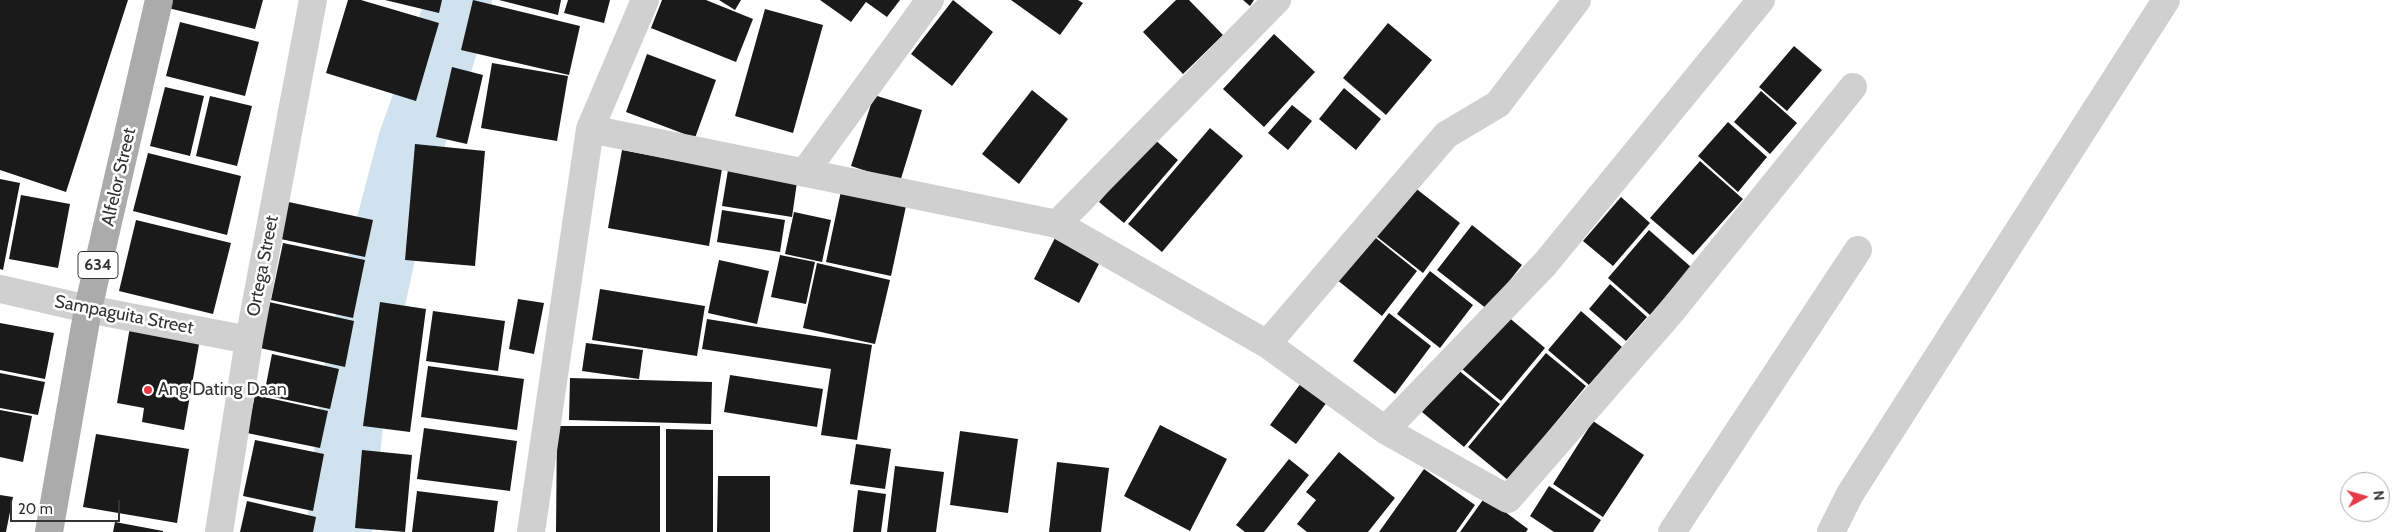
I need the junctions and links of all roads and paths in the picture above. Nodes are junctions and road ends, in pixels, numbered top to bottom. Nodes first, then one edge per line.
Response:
1 (159, 0) edge
2 (313, 0) edge
3 (645, 0) edge
4 (930, 0) edge
5 (1277, 0) edge
6 (1577, 0) edge
7 (1761, 0) edge
8 (2166, 0) edge
9 (1853, 88) dead end
10 (590, 129) junction
11 (804, 173) junction
12 (1057, 224) junction
13 (1858, 250) dead end
14 (0, 289) edge
15 (88, 310) junction
16 (249, 340) junction
17 (1267, 344) junction
18 (1385, 430) junction
19 (49, 532) edge
20 (218, 532) edge
21 (531, 532) edge
22 (1672, 532) edge
23 (1831, 532) edge

1 - 15 main road, Alfelor Street / 634
2 - 16 street, Ortega Street
3 - 10 street
4 - 11 street
5 - 12 street
6 - 17 street
7 - 18 street
8 - 23 street
9 - 18 street
10 - 11 street
10 - 21 street
11 - 12 street
12 - 17 street
13 - 22 street
14 - 15 street, Sampaguita Street
15 - 16 street, Sampaguita Street
15 - 19 main road, Alfelor Street / 634
16 - 20 street, Ortega Street
17 - 18 street

